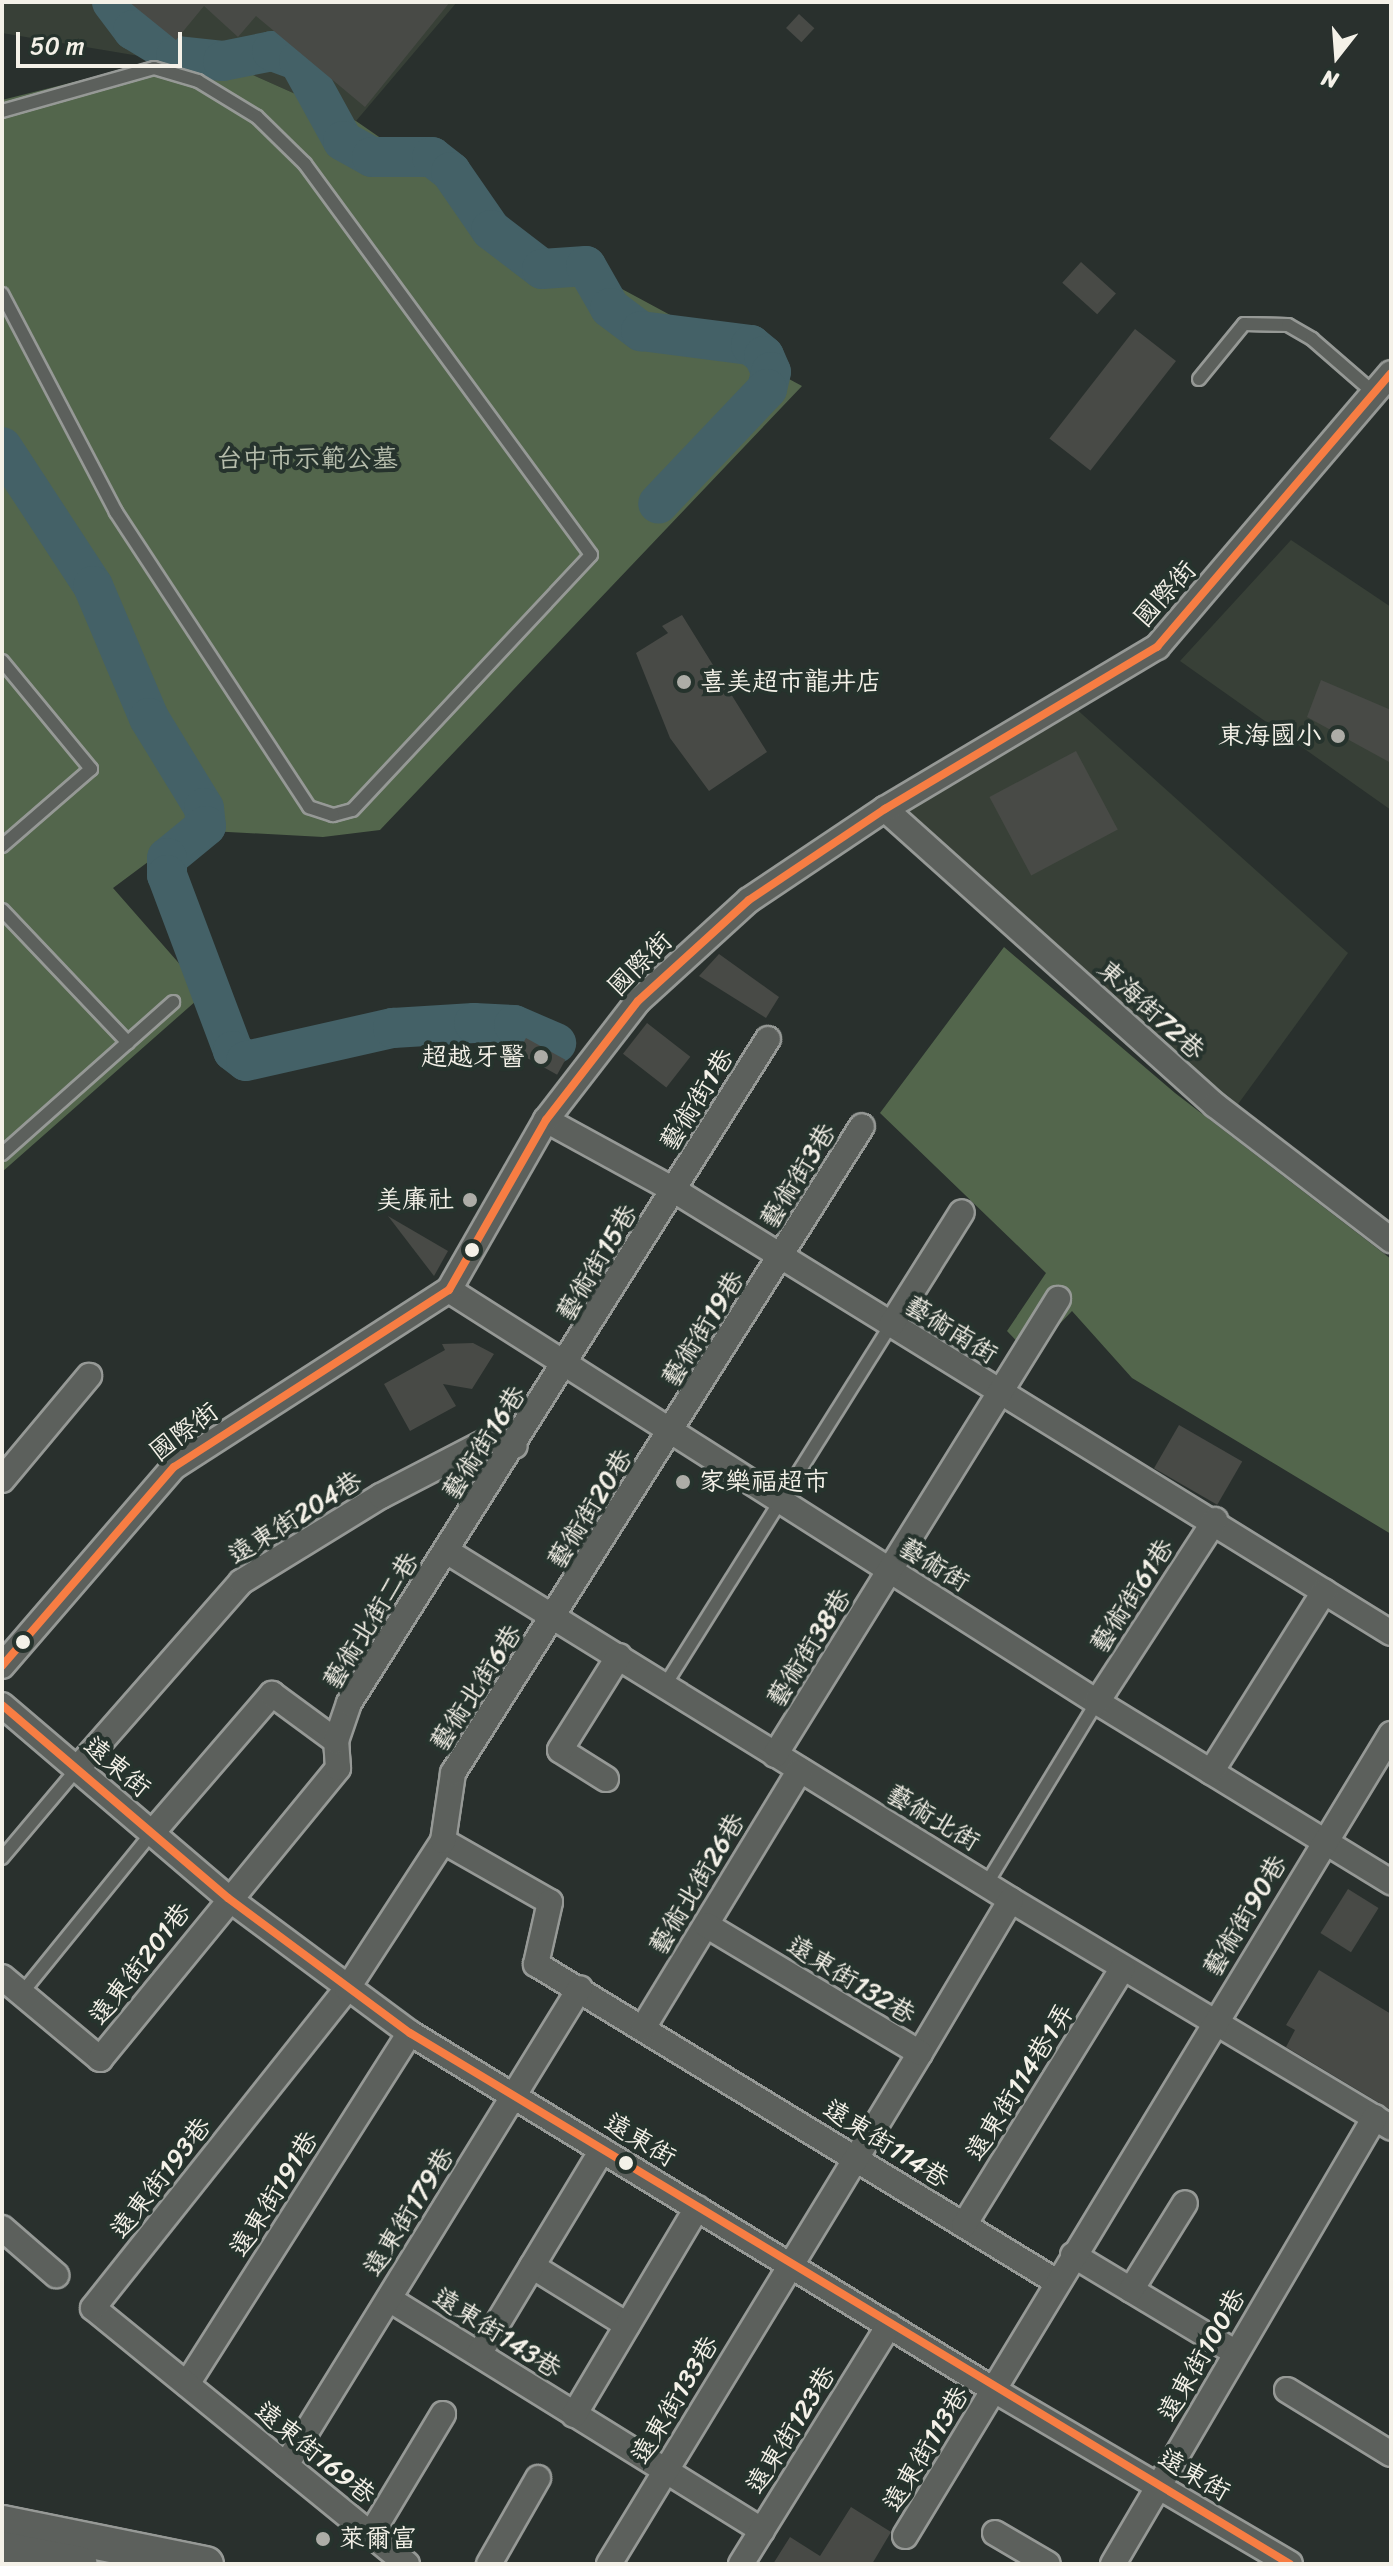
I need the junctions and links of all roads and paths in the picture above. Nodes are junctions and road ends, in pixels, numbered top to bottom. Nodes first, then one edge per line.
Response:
1 (2, 111) edge
2 (2, 294) edge
3 (1391, 373) edge
4 (1199, 379) dead end
5 (1373, 392) junction
6 (2, 661) edge
7 (885, 809) junction
8 (2, 846) edge
9 (2, 910) edge
10 (173, 1002) dead end
11 (768, 1039) dead end
12 (128, 1043) junction
13 (546, 1120) junction
14 (862, 1126) dead end
15 (2, 1154) edge
16 (674, 1190) junction
17 (962, 1212) dead end
18 (1391, 1240) edge
19 (781, 1256) junction
20 (449, 1290) junction
21 (1058, 1299) dead end
22 (891, 1325) junction
23 (567, 1365) junction
24 (89, 1376) dead end
25 (1001, 1394) junction
26 (672, 1431) junction
27 (515, 1446) junction
28 (2, 1480) edge
29 (781, 1501) junction
30 (1215, 1520) junction
31 (448, 1552) junction
32 (889, 1570) junction
33 (1324, 1592) junction
34 (556, 1616) junction
35 (1391, 1633) edge
36 (619, 1656) junction
37 (2, 1666) edge
38 (665, 1685) junction
39 (1097, 1702) junction
40 (2, 1705) edge
41 (1391, 1734) edge
42 (336, 1741) junction
43 (775, 1755) junction
44 (76, 1770) junction
45 (800, 1770) junction
46 (1211, 1772) junction
47 (606, 1779) dead end
48 (152, 1833) junction
49 (443, 1841) junction
50 (1323, 1841) junction
51 (2, 1858) edge
52 (1391, 1882) edge
53 (987, 1883) junction
54 (228, 1898) junction
55 (1011, 1900) junction
56 (706, 1925) junction
57 (1123, 1968) junction
58 (2, 1977) edge
59 (580, 1988) junction
60 (347, 1989) junction
61 (21, 1994) junction
62 (1214, 2020) junction
63 (643, 2028) junction
64 (410, 2033) junction
65 (920, 2053) junction
66 (514, 2096) junction
67 (1383, 2122) edge
68 (602, 2150) junction
69 (857, 2159) junction
70 (1185, 2203) dead end
71 (697, 2208) junction
72 (964, 2225) junction
73 (2, 2228) edge
74 (1073, 2255) junction
75 (790, 2265) junction
76 (532, 2266) junction
77 (56, 2275) dead end
78 (1057, 2282) junction
79 (1131, 2290) junction
80 (389, 2299) junction
81 (627, 2325) junction
82 (889, 2325) junction
83 (1236, 2353) junction
84 (479, 2354) junction
85 (187, 2384) junction
86 (994, 2390) junction
87 (1287, 2390) dead end
88 (443, 2414) dead end
89 (574, 2415) junction
90 (1391, 2454) edge
91 (286, 2465) junction
92 (665, 2470) junction
93 (538, 2478) dead end
94 (1158, 2486) junction
95 (2, 2523) edge
96 (762, 2530) junction
97 (995, 2533) dead end
98 (371, 2534) junction
99 (905, 2536) dead end
100 (2, 2549) edge
101 (1038, 2562) edge
102 (80, 2564) edge
103 (206, 2564) edge
104 (407, 2564) edge
105 (489, 2564) edge
106 (609, 2564) edge
107 (741, 2564) edge
108 (1113, 2564) edge
109 (1290, 2564) edge

1 - 2 lane
3 - 5 street, 國際街
4 - 5 lane
5 - 7 street, 國際街
6 - 8 lane
7 - 13 street, 國際街
7 - 18 street, 東海街72巷
9 - 12 lane
10 - 12 lane
11 - 16 street, 藝術街1巷
12 - 15 lane
13 - 16 street, 藝術南街
13 - 20 street, 國際街
14 - 19 street, 藝術街3巷
16 - 19 street, 藝術南街
16 - 23 street, 藝術街15巷
17 - 22 street
19 - 22 street, 藝術南街
19 - 26 street, 藝術街19巷
20 - 23 street, 藝術街
20 - 37 street, 國際街
21 - 25 street, 藝術街38巷
22 - 25 street, 藝術南街
22 - 29 lane
23 - 26 street, 藝術街
23 - 27 street, 藝術街16巷
24 - 28 street
25 - 30 street, 藝術南街
25 - 32 street, 藝術街38巷
26 - 29 street, 藝術街
26 - 34 street, 藝術街20巷
27 - 31 street, 藝術街16巷
27 - 44 street, 遠東街204巷
29 - 32 street, 藝術街
29 - 38 lane
30 - 33 street, 藝術南街
30 - 39 street, 藝術街61巷
31 - 34 street, 藝術北街
31 - 42 street, 藝術北街二巷
32 - 39 street, 藝術街
32 - 43 street, 藝術街38巷
33 - 35 street, 藝術南街
33 - 46 street
34 - 36 street, 藝術北街
34 - 49 street, 藝術北街6巷
36 - 38 street, 藝術北街
36 - 47 street
38 - 43 street, 藝術北街
39 - 46 street, 藝術街
39 - 53 lane
40 - 44 street, 遠東街
41 - 50 street, 藝術街90巷
42 - 48 street
42 - 54 street, 藝術北街二巷
43 - 45 street, 藝術北街
44 - 48 street, 遠東街
44 - 51 lane
45 - 53 street, 藝術北街
45 - 56 street, 藝術北街26巷
46 - 50 street, 藝術街
48 - 54 street, 遠東街
48 - 61 lane
49 - 59 street, 遠東街114巷
49 - 60 street
50 - 52 street, 藝術街
50 - 62 street, 藝術街90巷
53 - 55 street, 藝術北街
54 - 60 street, 遠東街
54 - 61 street, 遠東街201巷
55 - 57 street, 藝術北街
55 - 65 street
56 - 63 street, 藝術北街26巷
56 - 65 street, 遠東街132巷
57 - 62 street, 藝術北街
57 - 72 street, 遠東街114巷1弄
58 - 61 street
59 - 63 street, 遠東街114巷
59 - 66 street, 遠東街179巷
60 - 64 street, 遠東街
60 - 85 street, 遠東街193巷
62 - 67 street, 藝術北街
62 - 74 street, 藝術街90巷
63 - 69 street, 遠東街114巷
64 - 66 street, 遠東街
64 - 85 street, 遠東街191巷
65 - 69 street, 遠東街132巷
66 - 68 street, 遠東街
66 - 80 street, 遠東街179巷
67 - 83 street, 遠東街100巷
68 - 71 street, 遠東街
68 - 76 street
69 - 72 street, 遠東街114巷
69 - 75 street, 遠東街132巷
70 - 79 street
71 - 75 street, 遠東街
71 - 81 street, 遠東街143巷
72 - 78 street, 遠東街114巷
73 - 77 street
74 - 78 street, 藝術街90巷
74 - 79 street
75 - 82 street, 遠東街
75 - 92 street, 遠東街133巷
76 - 81 street
76 - 84 street
78 - 86 street
79 - 83 street
80 - 84 street, 遠東街143巷
80 - 91 street, 遠東街179巷
81 - 89 street, 遠東街143巷
82 - 86 street, 遠東街
82 - 96 street, 遠東街123巷
83 - 94 street, 遠東街100巷
84 - 89 street, 遠東街143巷
85 - 91 street, 遠東街169巷
86 - 94 street, 遠東街
86 - 99 street, 遠東街113巷
87 - 90 street
88 - 98 street
89 - 92 street, 遠東街143巷
91 - 98 street, 遠東街169巷
92 - 96 street, 遠東街143巷
92 - 106 street, 遠東街133巷
93 - 105 street
94 - 108 street, 遠東街100巷
94 - 109 street, 遠東街
95 - 103 street
96 - 107 street, 遠東街123巷
97 - 101 street
98 - 104 street, 遠東街169巷
100 - 102 street

